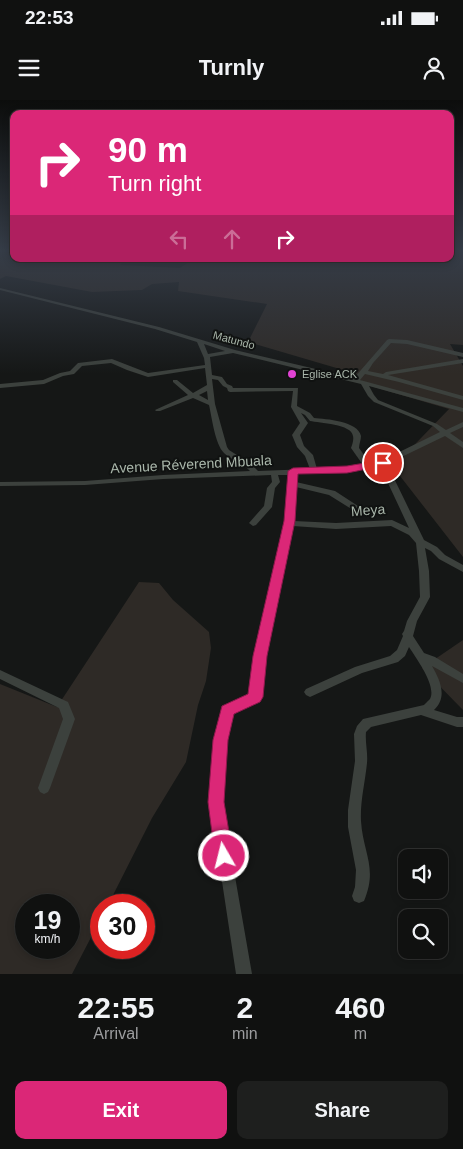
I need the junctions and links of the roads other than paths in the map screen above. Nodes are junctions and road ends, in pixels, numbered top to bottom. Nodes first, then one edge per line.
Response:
1 (15, 292) edge
2 (200, 342) junction
3 (233, 351) junction
4 (463, 355) edge
5 (206, 356) junction
6 (463, 361) edge
7 (208, 366) junction
8 (364, 372) junction
9 (376, 374) junction
10 (209, 377) junction
11 (175, 381) dead end
12 (355, 381) junction
13 (364, 383) junction
14 (0, 386) edge
15 (208, 387) junction
16 (193, 396) junction
17 (463, 398) edge
18 (212, 404) junction
19 (294, 407) junction
20 (158, 410) dead end
21 (463, 410) edge
22 (463, 424) edge
23 (446, 433) junction
24 (463, 446) edge
25 (383, 463) junction
26 (368, 466) junction
27 (314, 470) junction
28 (274, 472) junction
29 (255, 473) junction
30 (293, 478) junction
31 (0, 484) edge
32 (372, 512) dead end
33 (253, 522) dead end
34 (289, 524) junction
35 (420, 542) junction
36 (463, 569) edge
37 (408, 634) junction
38 (419, 655) junction
39 (0, 674) edge
40 (463, 680) edge
41 (310, 692) dead end
42 (423, 711) junction
43 (463, 722) edge
44 (44, 788) dead end
45 (359, 896) dead end
46 (244, 974) edge

1 - 2 street, Matundo
2 - 3 street, Matundo
2 - 5 street
3 - 5 street
3 - 12 street, Matundo
4 - 8 street
5 - 7 street
6 - 9 street
7 - 10 street
7 - 14 street
8 - 9 street
8 - 12 street
9 - 17 street
10 - 15 street
10 - 19 street
11 - 16 street
12 - 13 street, Matundo
13 - 21 street, Matundo
13 - 23 street
15 - 16 street
15 - 18 street
16 - 18 street
16 - 20 street
18 - 29 street
19 - 26 street
19 - 27 street
22 - 23 street, Avenue Réverend Mbuala
23 - 24 street
23 - 25 street, Avenue Réverend Mbuala
25 - 26 street, Avenue Réverend Mbuala
25 - 35 street
26 - 27 street, Avenue Réverend Mbuala
27 - 30 street, Avenue Réverend Mbuala
28 - 29 street, Avenue Réverend Mbuala
28 - 30 street, Avenue Réverend Mbuala
28 - 33 street
29 - 31 street, Avenue Réverend Mbuala
30 - 32 street
30 - 34 street
34 - 35 street, Meya
34 - 46 street
35 - 36 street, Meya
35 - 37 street
37 - 38 street
37 - 41 street
38 - 40 street
38 - 42 street
39 - 44 street
42 - 43 street
42 - 45 street

